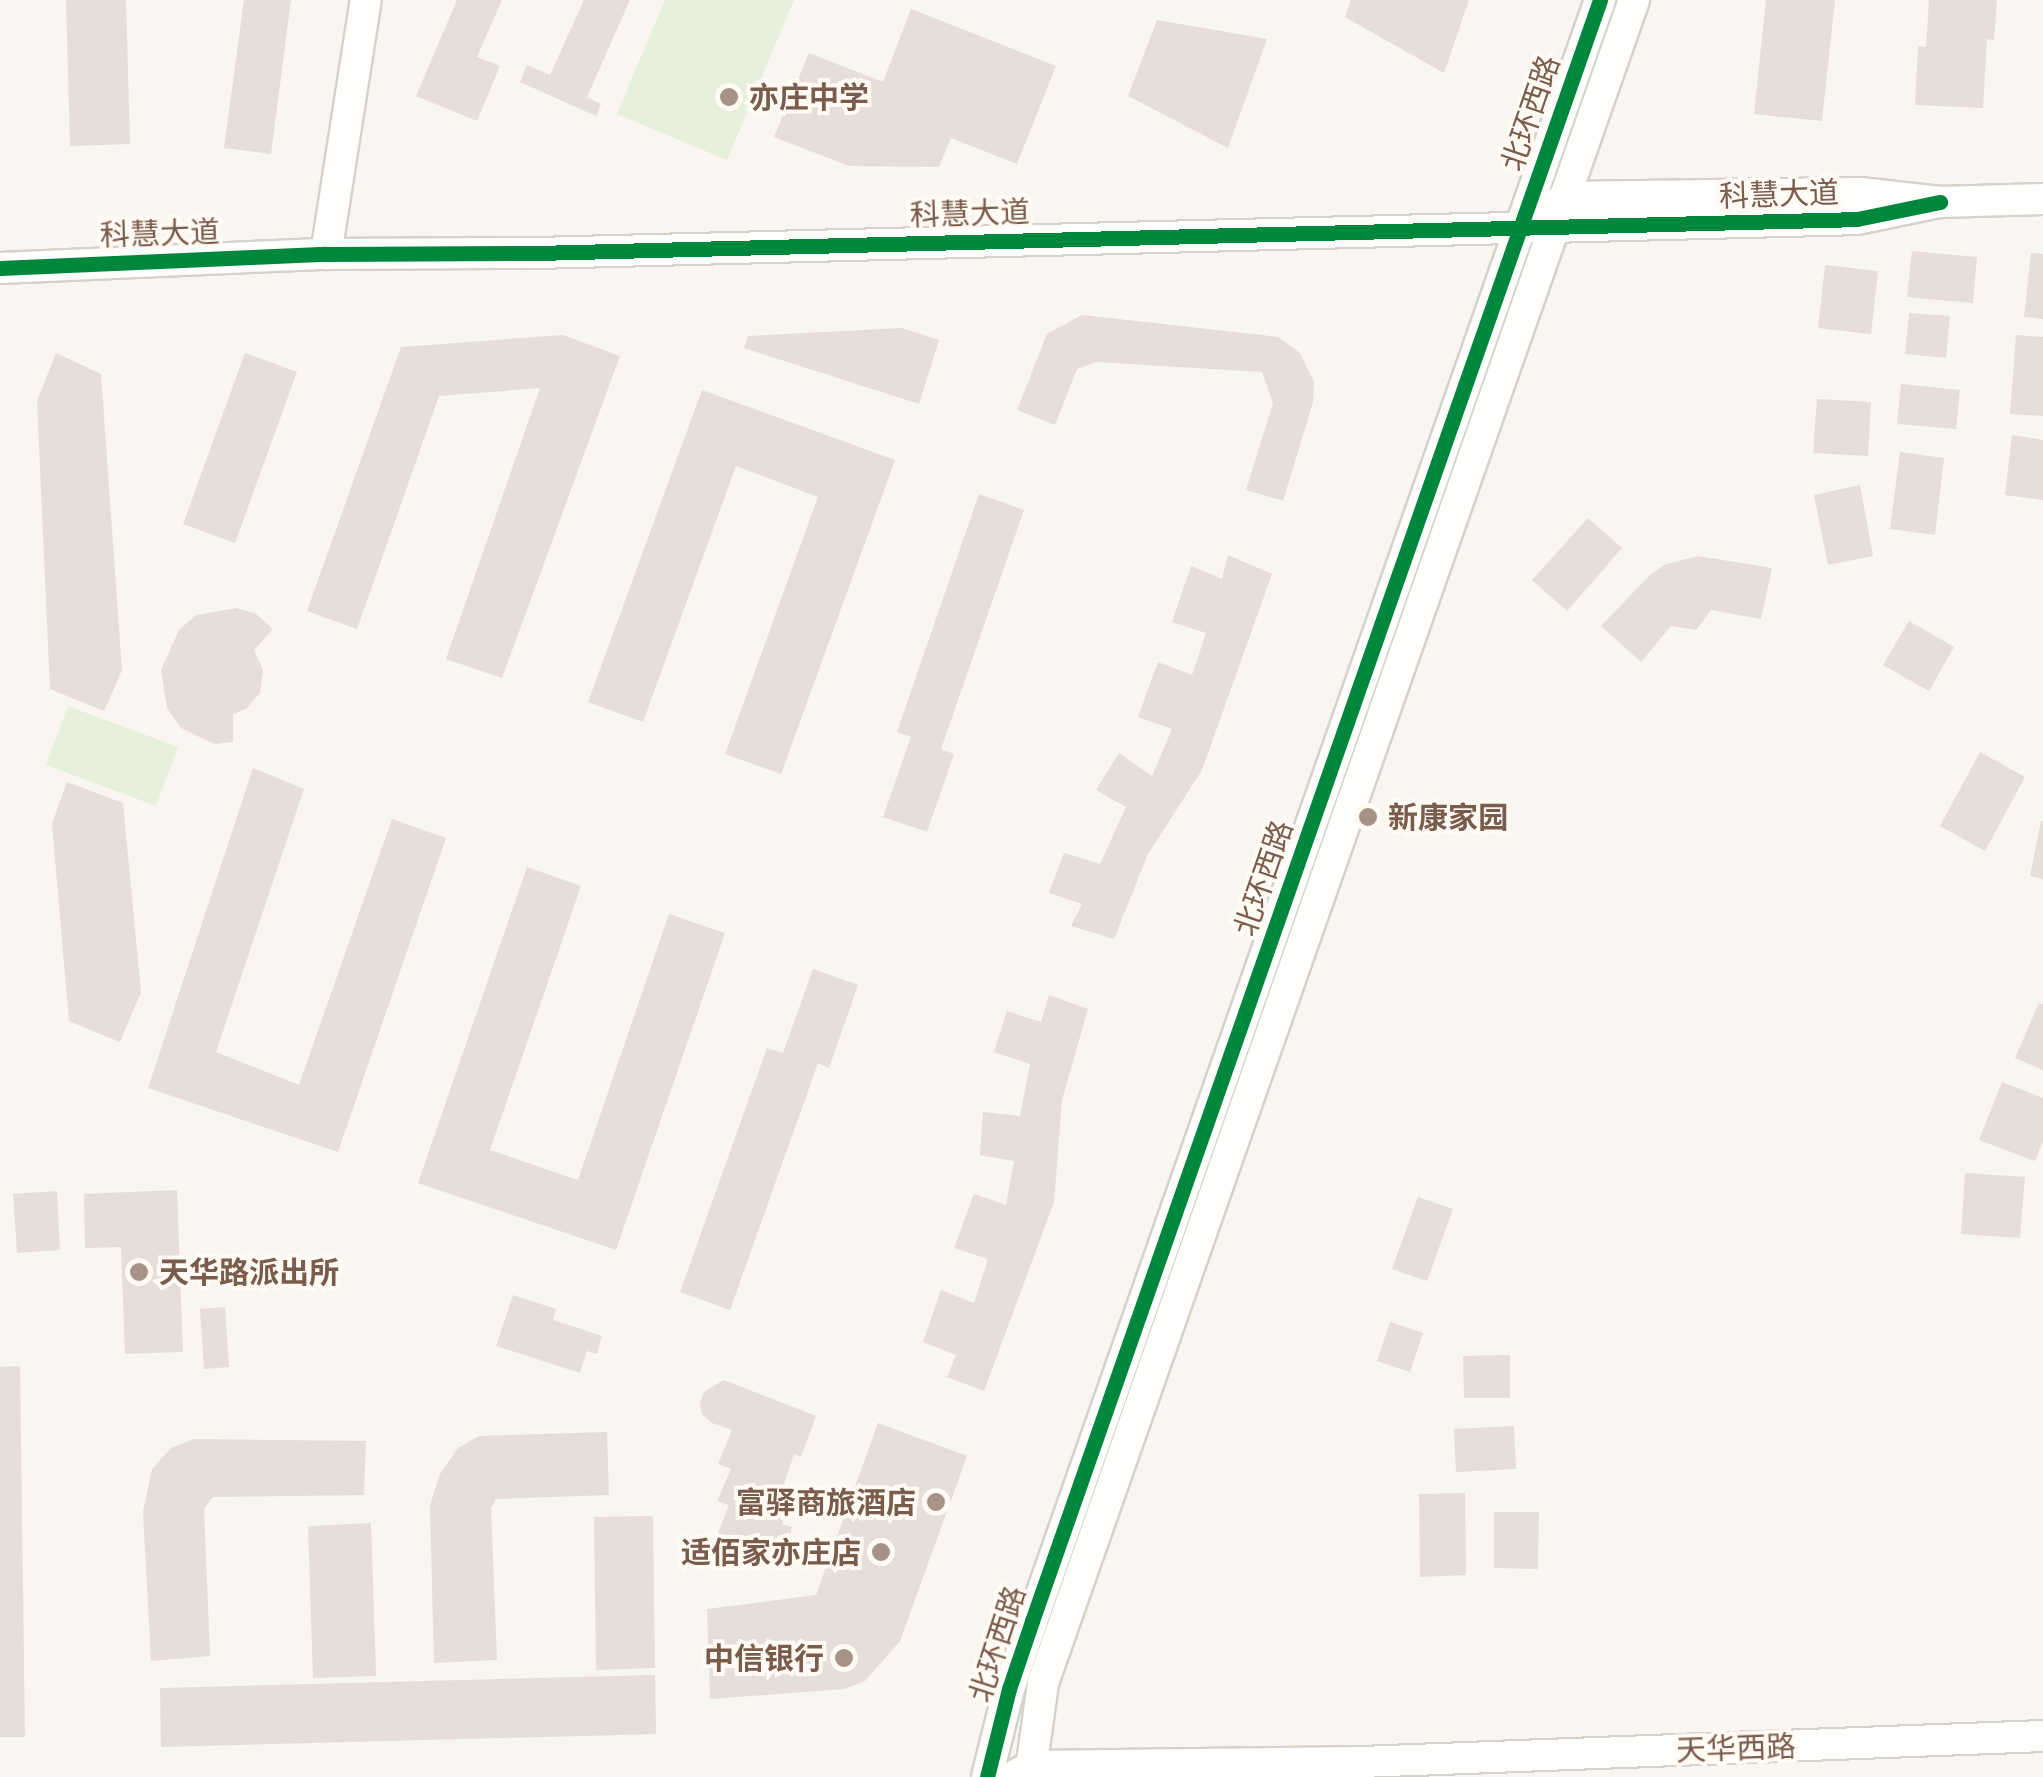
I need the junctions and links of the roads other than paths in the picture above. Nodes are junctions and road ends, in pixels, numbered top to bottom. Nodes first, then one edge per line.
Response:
1 (366, 0) edge
2 (1600, 0) edge
3 (1634, 0) edge
4 (1566, 197) junction
5 (2043, 199) edge
6 (1940, 202) junction
7 (1520, 226) junction
8 (1556, 229) junction
9 (326, 254) junction
10 (0, 268) edge
11 (2043, 1736) edge
12 (1024, 1773) edge
13 (987, 1777) edge

1 - 9 street
2 - 7 street, 北环西路
3 - 4 street, 北环西路
4 - 6 street, 科慧大道
4 - 7 street
4 - 8 street, 北环西路
5 - 6 street, 科慧大道
6 - 8 street, 科慧大道
7 - 8 street, 科慧大道
7 - 9 street, 科慧大道
7 - 13 street, 北环西路
8 - 12 street, 北环西路
9 - 10 street, 科慧大道
11 - 12 street, 天华西路

